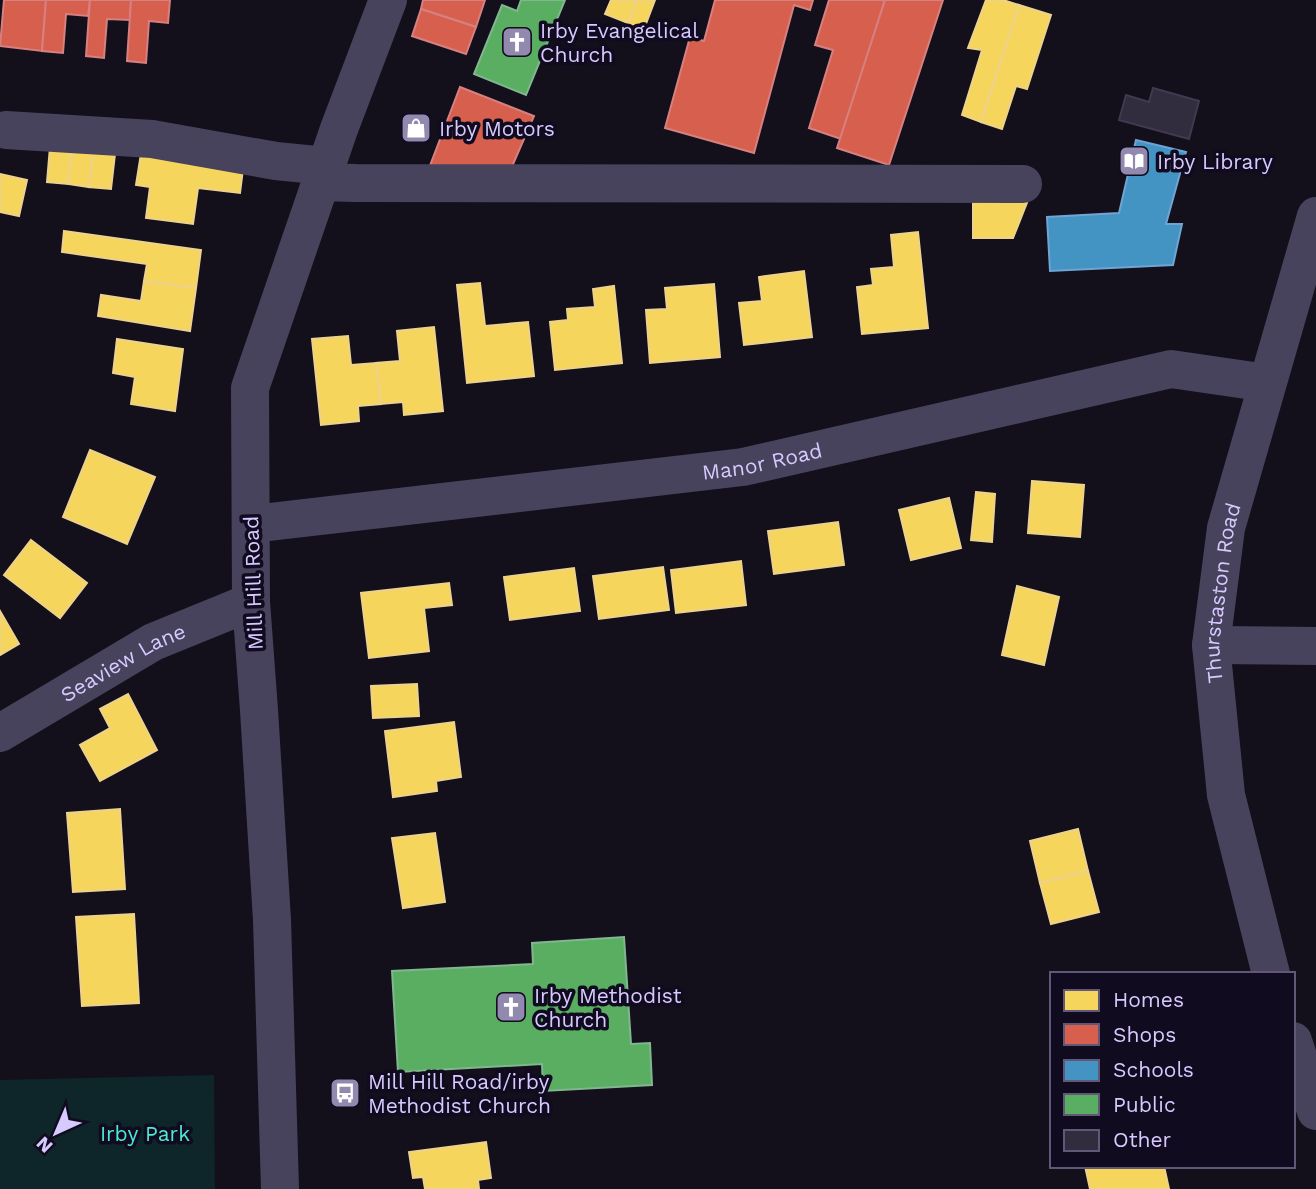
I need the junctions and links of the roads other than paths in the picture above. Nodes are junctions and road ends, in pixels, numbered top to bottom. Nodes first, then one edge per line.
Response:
1 (388, 0) edge
2 (6, 130) dead end
3 (323, 174) junction
4 (1023, 184) dead end
5 (1316, 216) edge
6 (1267, 383) junction
7 (252, 524) junction
8 (251, 602) junction
9 (1211, 645) junction
10 (1316, 646) edge
11 (0, 733) edge
12 (1270, 972) edge
13 (1295, 1047) edge
14 (1316, 1109) edge
15 (280, 1189) edge

1 - 3 street, Mill Hill Road
2 - 3 street
3 - 4 street
3 - 7 street, Mill Hill Road
5 - 6 street, Thurstaston Road
6 - 7 street, Manor Road
6 - 9 street, Thurstaston Road
7 - 8 street, Mill Hill Road
8 - 11 street, Seaview Lane
8 - 15 street, Mill Hill Road
9 - 10 street
9 - 12 street, Thurstaston Road
13 - 14 street

